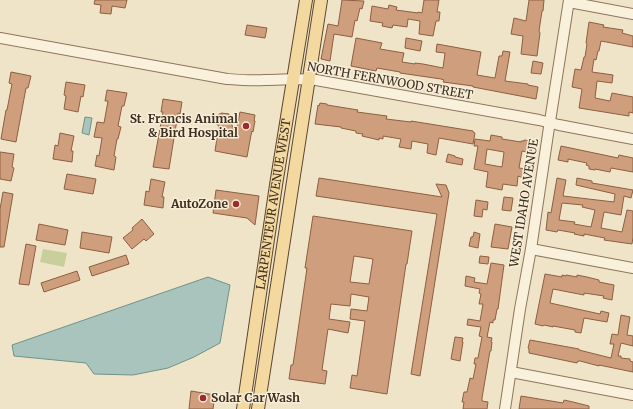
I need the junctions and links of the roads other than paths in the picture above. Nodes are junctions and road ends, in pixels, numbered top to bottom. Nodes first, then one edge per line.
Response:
1 (306, 0) edge
2 (321, 0) edge
3 (569, 1) edge
4 (633, 14) edge
5 (0, 38) edge
6 (293, 79) junction
7 (308, 79) junction
8 (550, 123) junction
9 (633, 139) edge
10 (531, 249) junction
11 (633, 268) edge
12 (511, 372) junction
13 (633, 395) edge
14 (243, 409) edge
15 (258, 409) edge
16 (505, 409) edge

1 - 6 main road, LARPENTEUR AVENUE WEST
2 - 7 main road, LARPENTEUR AVENUE WEST
3 - 4 street
3 - 8 street, WEST IDAHO AVENUE
5 - 6 street, NORTH FERNWOOD STREET
6 - 7 street, NORTH FERNWOOD STREET
6 - 14 main road, LARPENTEUR AVENUE WEST
7 - 8 street, NORTH FERNWOOD STREET
7 - 15 main road, LARPENTEUR AVENUE WEST
8 - 9 street, NORTH FERNWOOD STREET
8 - 10 street, WEST IDAHO AVENUE
10 - 11 street
10 - 12 street, WEST IDAHO AVENUE
12 - 13 street
12 - 16 street, WEST IDAHO AVENUE

